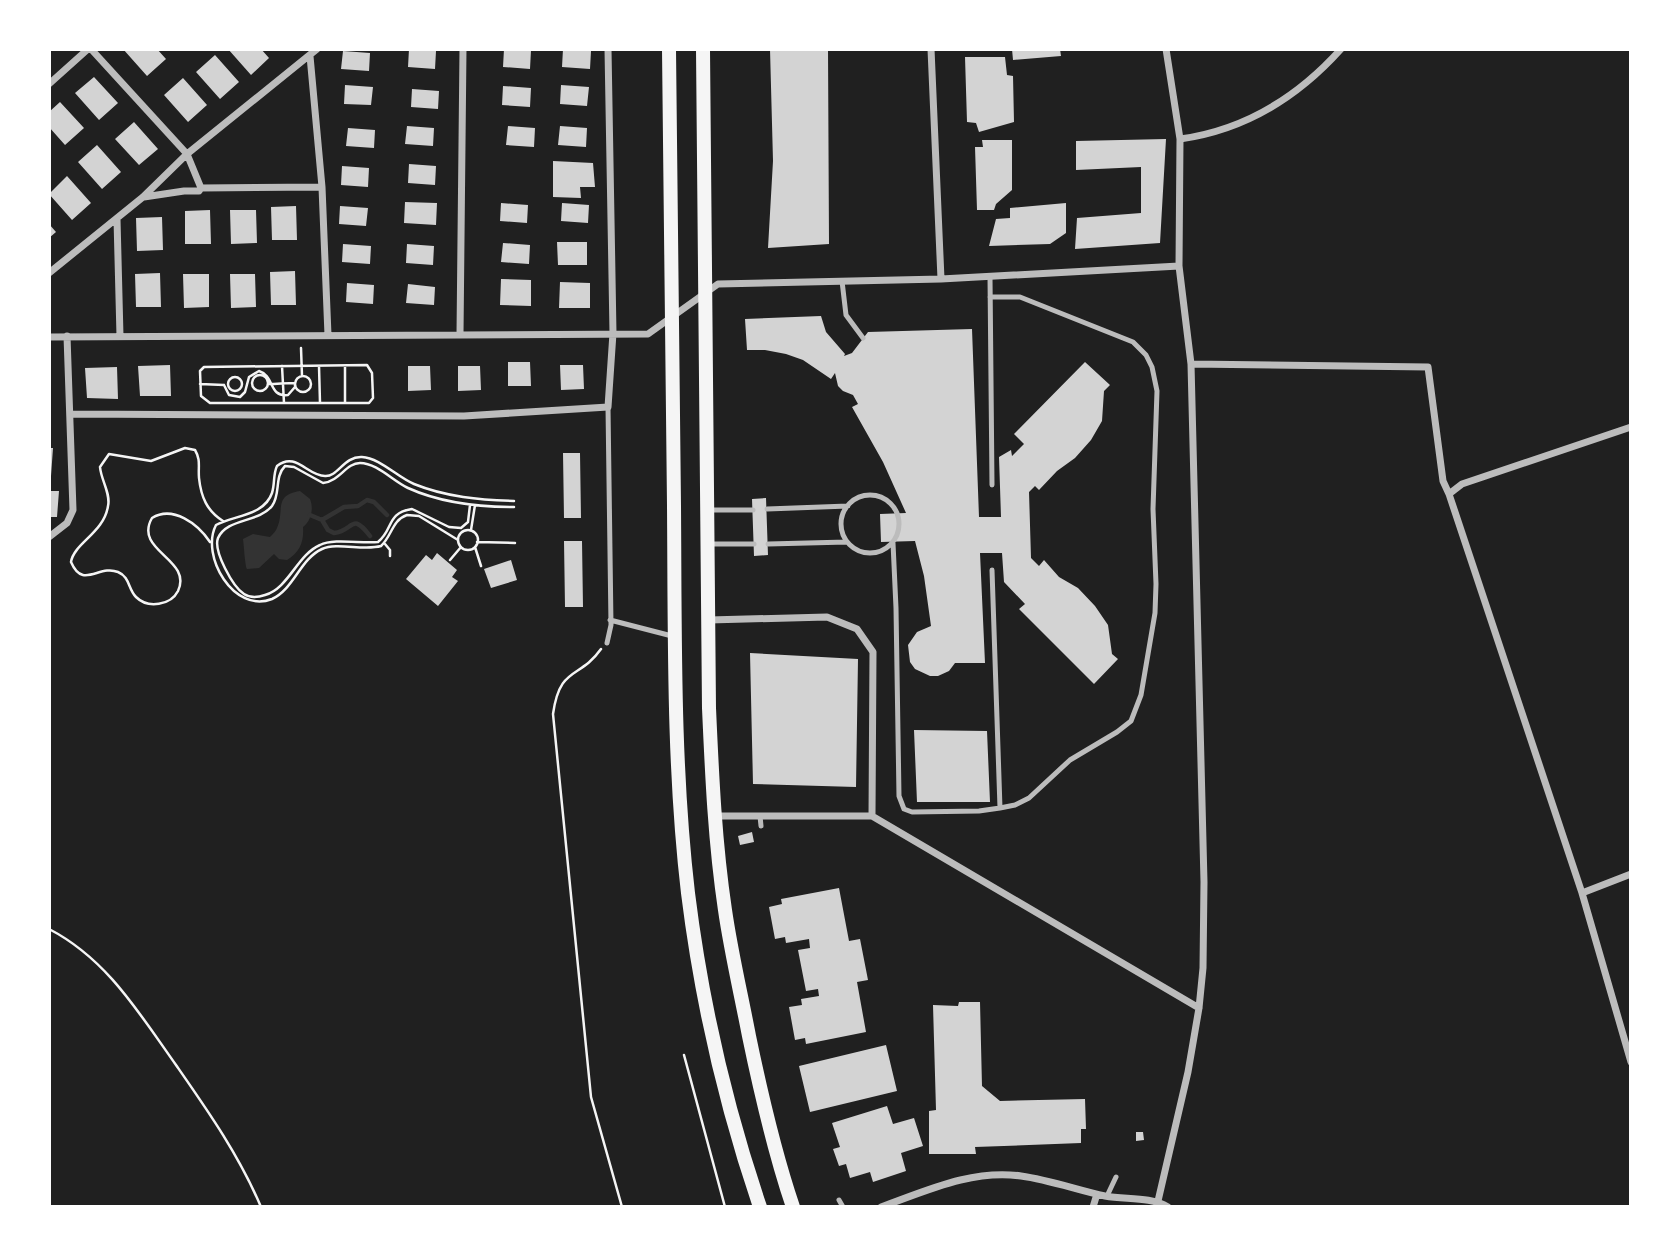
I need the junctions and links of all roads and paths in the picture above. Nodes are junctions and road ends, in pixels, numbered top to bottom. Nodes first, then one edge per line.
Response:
1 (90, 49) edge
2 (317, 49) edge
3 (463, 49) edge
4 (608, 49) edge
5 (669, 49) edge
6 (704, 49) edge
7 (931, 49) edge
8 (1167, 49) edge
9 (1341, 49) edge
10 (310, 56) junction
11 (49, 84) edge
12 (1180, 139) junction
13 (187, 154) junction
14 (322, 187) junction
15 (201, 188) junction
16 (144, 197) junction
17 (117, 219) junction
18 (1179, 266) junction
19 (49, 273) edge
20 (990, 277) junction
21 (941, 279) junction
22 (842, 281) junction
23 (706, 290) junction
24 (990, 297) junction
25 (672, 317) junction
26 (613, 333) junction
27 (460, 334) junction
28 (300, 335) junction
29 (328, 335) junction
30 (67, 336) junction
31 (120, 336) junction
32 (49, 337) edge
33 (863, 338) dead end
34 (1191, 364) junction
35 (234, 366) junction
36 (282, 366) junction
37 (302, 366) junction
38 (319, 366) junction
39 (345, 366) junction
40 (259, 371) junction
41 (235, 376) junction
42 (302, 376) junction
43 (284, 383) junction
44 (295, 383) junction
45 (200, 384) junction
46 (226, 384) junction
47 (247, 384) junction
48 (270, 384) junction
49 (236, 391) junction
50 (303, 392) junction
51 (284, 396) junction
52 (236, 400) junction
53 (284, 403) junction
54 (303, 403) junction
55 (320, 403) junction
56 (345, 403) junction
57 (608, 407) junction
58 (70, 414) junction
59 (1631, 427) edge
60 (992, 485) dead end
61 (1449, 494) junction
62 (514, 501) dead end
63 (472, 505) junction
64 (848, 506) junction
65 (514, 507) dead end
66 (766, 509) dead end
67 (708, 510) junction
68 (753, 510) dead end
69 (223, 521) junction
70 (471, 531) junction
71 (49, 537) edge
72 (458, 540) junction
73 (478, 542) junction
74 (847, 542) junction
75 (384, 543) junction
76 (515, 543) dead end
77 (892, 543) junction
78 (708, 544) junction
79 (754, 544) dead end
80 (768, 544) dead end
81 (211, 545) junction
82 (461, 547) junction
83 (475, 547) junction
84 (390, 556) dead end
85 (450, 560) dead end
86 (481, 566) dead end
87 (992, 570) dead end
88 (610, 620) junction
89 (709, 620) junction
90 (675, 637) junction
91 (605, 642) joint
92 (1000, 808) junction
93 (715, 816) junction
94 (760, 816) junction
95 (872, 816) junction
96 (761, 826) dead end
97 (1631, 874) edge
98 (1582, 893) junction
99 (49, 929) edge
100 (1199, 1008) junction
101 (684, 1055) dead end
102 (1631, 1062) edge
103 (1116, 1177) dead end
104 (1097, 1194) junction
105 (1107, 1196) junction
106 (839, 1200) dead end
107 (1158, 1201) junction
108 (261, 1207) edge
109 (622, 1207) edge
110 (725, 1207) edge
111 (760, 1207) edge
112 (793, 1207) edge
113 (843, 1207) edge
114 (881, 1207) edge
115 (1093, 1207) edge
116 (1168, 1207) edge

1 - 11 street
1 - 13 street
2 - 10 street
3 - 27 street
4 - 26 street
5 - 25 main road
6 - 23 main road
7 - 21 street
8 - 12 street
9 - 12 street
10 - 13 street
10 - 14 street
12 - 18 street
13 - 15 street
13 - 16 street
14 - 15 street
14 - 29 street
15 - 16 street
16 - 17 street
17 - 19 street
17 - 31 street
18 - 20 street
18 - 34 street
20 - 21 street
20 - 24 lane
21 - 22 street
22 - 23 street
22 - 33 lane
23 - 25 street
23 - 67 main road
24 - 60 lane
24 - 92 lane
25 - 26 street
25 - 90 main road
26 - 27 street
26 - 57 street
27 - 29 street
28 - 29 street
28 - 31 street
28 - 37 path
30 - 31 street
30 - 32 street
30 - 58 street
34 - 61 street
34 - 100 street
35 - 40 path
35 - 41 path
35 - 45 path
36 - 37 path
36 - 40 path
36 - 43 path
37 - 38 path
37 - 42 path
38 - 39 path
38 - 55 path
39 - 56 path
39 - 56 path
40 - 47 path
40 - 48 path
41 - 46 path
41 - 47 path
42 - 44 path
42 - 50 path
43 - 44 path
43 - 48 path
43 - 51 path
44 - 50 path
44 - 51 path
45 - 46 path
45 - 52 path
46 - 49 path
46 - 52 path
47 - 48 path
47 - 49 path
47 - 52 path
48 - 51 path
49 - 52 path
50 - 54 path
51 - 53 path
52 - 53 path
53 - 54 path
54 - 55 path
55 - 56 path
57 - 58 street
57 - 88 lane
58 - 71 street
59 - 61 street
61 - 98 street
62 - 69 path
63 - 63 path
63 - 65 path
63 - 70 path
64 - 66 lane
64 - 74 lane
64 - 77 lane
67 - 68 lane
67 - 78 main road
69 - 81 path
69 - 81 path
70 - 72 path
70 - 73 path
72 - 75 path
72 - 82 path
73 - 76 path
73 - 83 path
74 - 77 lane
74 - 80 lane
75 - 81 path
75 - 84 path
77 - 92 lane
78 - 79 lane
78 - 89 main road
82 - 83 path
82 - 85 path
83 - 86 path
87 - 92 lane
88 - 90 lane
88 - 91 lane
89 - 93 main road
89 - 95 street
90 - 111 main road
91 - 109 path
93 - 94 street
93 - 112 main road
94 - 95 street
94 - 96 lane
95 - 100 street
97 - 98 street
98 - 102 street
99 - 108 path
100 - 107 street
101 - 110 path
103 - 105 lane
104 - 105 street
104 - 114 street
104 - 115 street
105 - 107 street
106 - 113 lane
107 - 116 street

